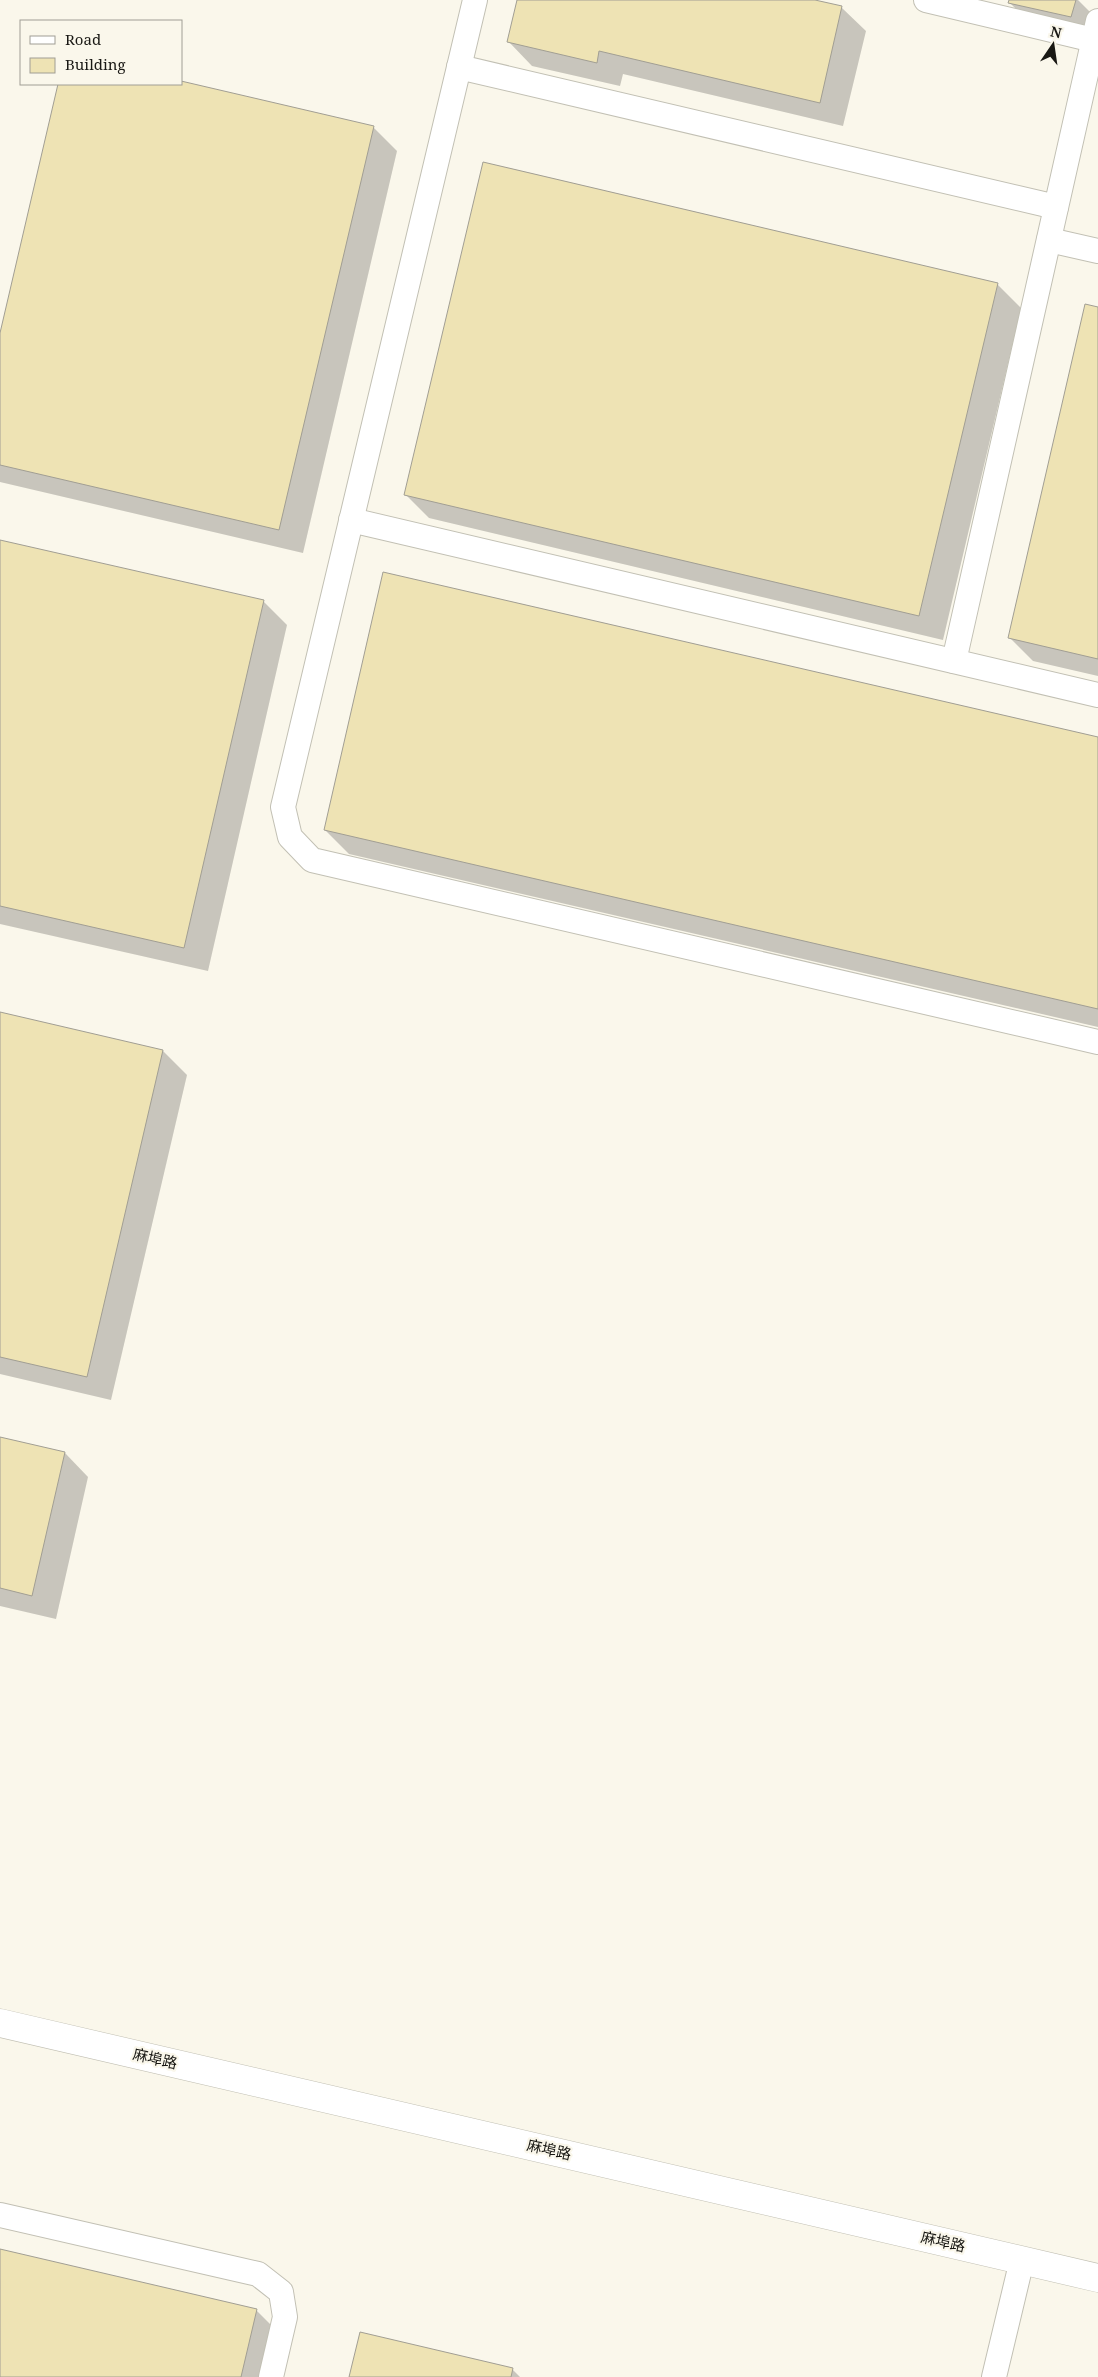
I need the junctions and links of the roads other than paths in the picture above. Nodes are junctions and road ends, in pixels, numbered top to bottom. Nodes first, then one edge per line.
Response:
1 (475, 0) edge
2 (926, 0) edge
3 (1097, 34) edge
4 (459, 67) junction
5 (1056, 206) junction
6 (1049, 240) junction
7 (1098, 251) edge
8 (351, 520) junction
9 (954, 661) junction
10 (1098, 695) edge
11 (1098, 1042) edge
12 (0, 2023) edge
13 (0, 2216) edge
14 (1022, 2260) junction
15 (1098, 2278) edge
16 (271, 2377) edge
17 (994, 2377) edge

1 - 4 lane
2 - 3 lane
3 - 5 lane
4 - 5 lane
4 - 8 lane
5 - 6 lane
6 - 7 lane
6 - 9 lane
8 - 9 lane
8 - 11 lane
9 - 10 lane
12 - 14 street, 麻埠路
13 - 16 lane
14 - 15 street, 麻埠路
14 - 17 lane

